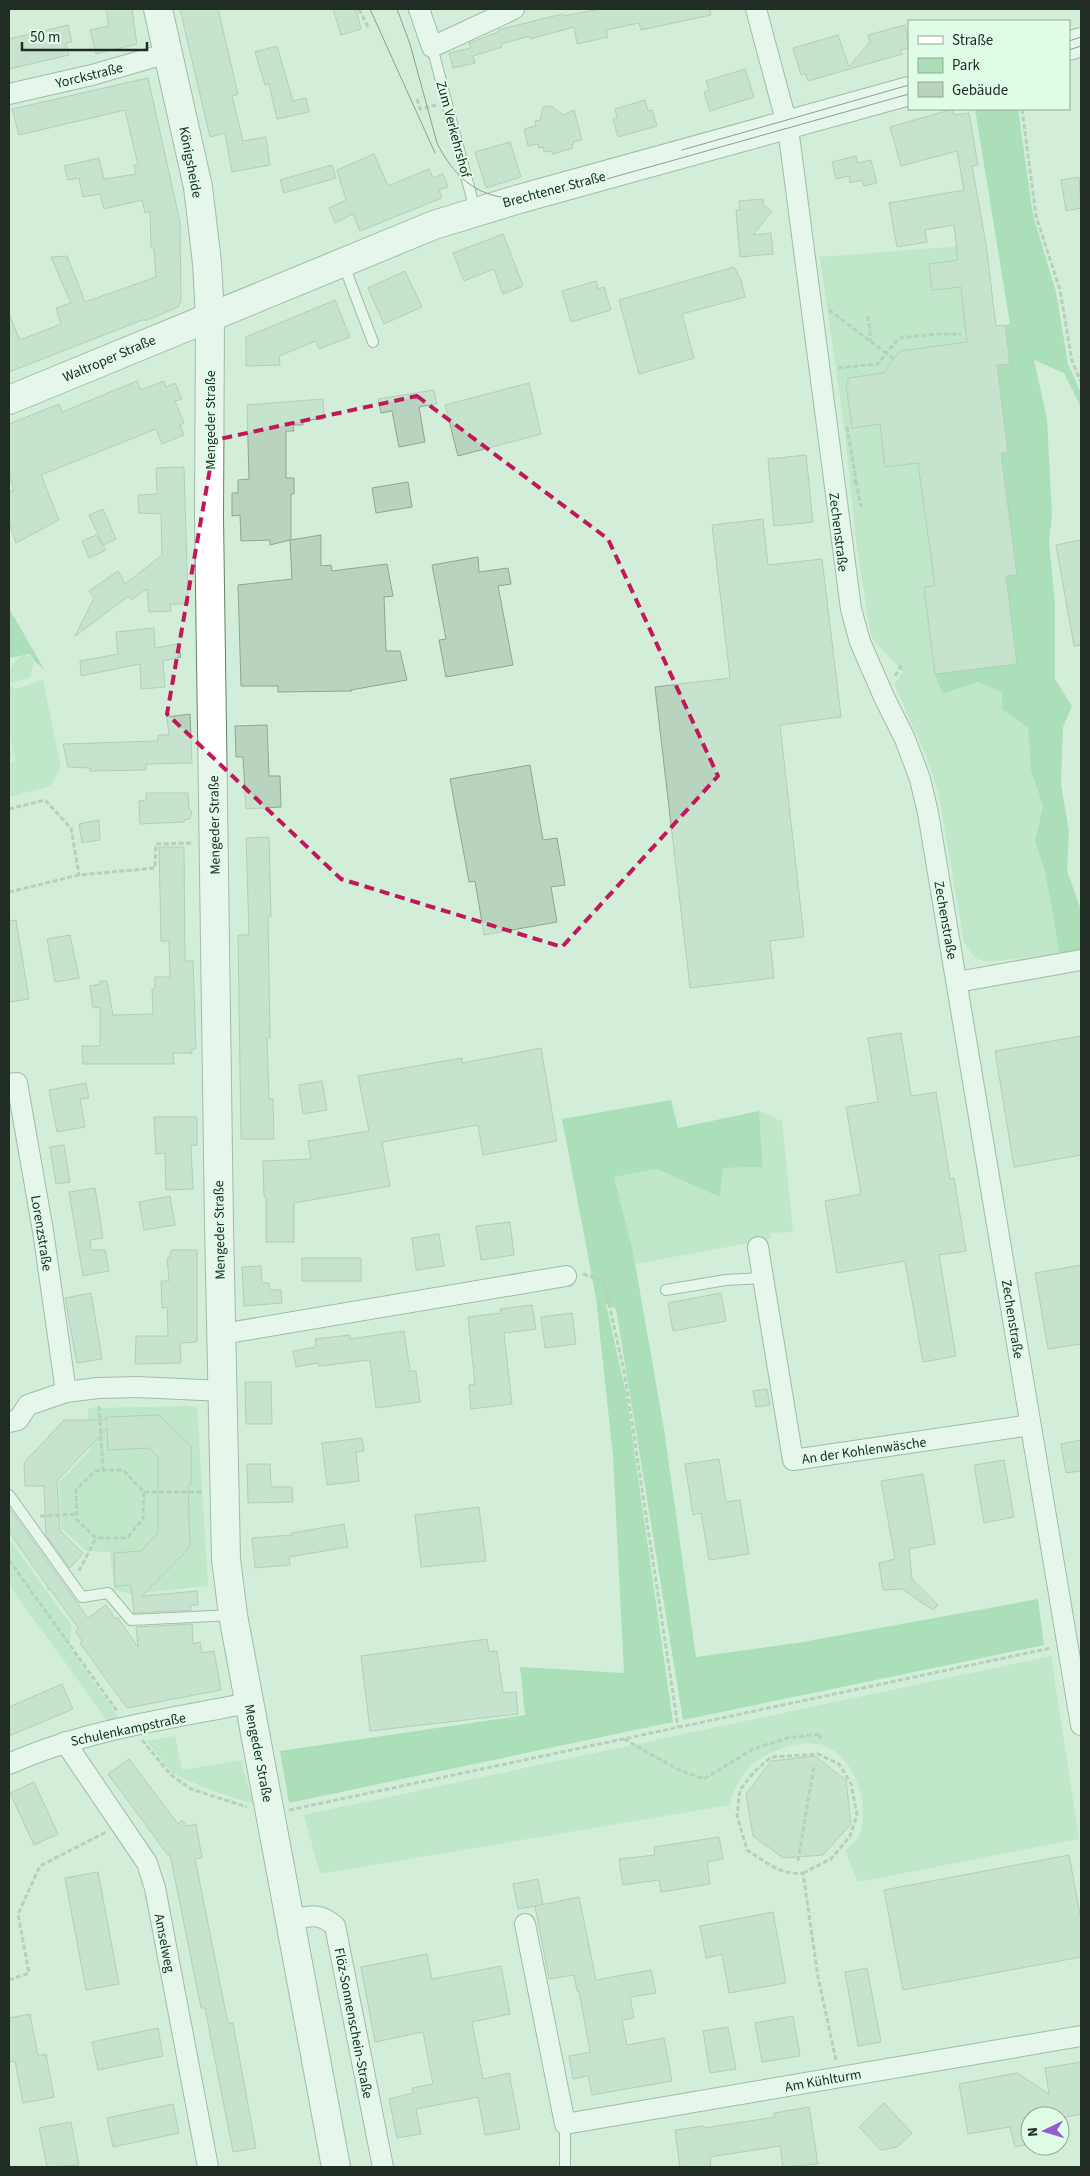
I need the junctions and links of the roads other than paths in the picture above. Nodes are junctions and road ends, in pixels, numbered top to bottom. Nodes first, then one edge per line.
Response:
1 (158, 9) edge
2 (419, 9) edge
3 (756, 9) edge
4 (504, 11) edge
5 (432, 47) junction
6 (168, 53) junction
7 (908, 90) edge
8 (9, 94) edge
9 (787, 124) junction
10 (476, 211) junction
11 (343, 262) junction
12 (210, 317) junction
13 (373, 342) dead end
14 (9, 400) edge
15 (1081, 960) edge
16 (957, 982) junction
17 (9, 1084) edge
18 (758, 1247) dead end
19 (566, 1276) road end
20 (762, 1278) junction
21 (666, 1290) dead end
22 (222, 1334) junction
23 (223, 1391) junction
24 (66, 1392) junction
25 (9, 1422) edge
26 (1030, 1425) junction
27 (9, 1496) edge
28 (233, 1615) junction
29 (249, 1704) junction
30 (1081, 1725) edge
31 (65, 1742) junction
32 (9, 1764) edge
33 (291, 1920) junction
34 (525, 1924) dead end
35 (1081, 2036) edge
36 (565, 2124) junction
37 (208, 2167) edge
38 (336, 2167) edge
39 (383, 2167) edge
40 (565, 2167) edge

1 - 6 main road, Königsheide
2 - 5 street, Zum Verkehrshof
3 - 9 street, Zechenstraße
4 - 5 street
5 - 10 lane, Zum Verkehrshof
6 - 8 street, Yorckstraße
6 - 12 main road, Königsheide
7 - 9 main road, Brechtener Straße
9 - 10 main road, Brechtener Straße
9 - 16 street, Zechenstraße
10 - 11 main road, Brechtener Straße
11 - 12 main road, Brechtener Straße
11 - 13 lane
12 - 14 main road, Waltroper Straße
12 - 22 main road, Mengeder Straße
15 - 16 street
16 - 26 street, Zechenstraße
17 - 24 street, Lorenzstraße
18 - 20 street, An der Kohlenwäsche
19 - 22 street
20 - 21 lane
20 - 26 street, An der Kohlenwäsche
22 - 23 main road, Mengeder Straße
23 - 24 street
23 - 28 main road, Mengeder Straße
24 - 25 street
26 - 30 street, Zechenstraße
27 - 28 lane
28 - 29 main road, Mengeder Straße
29 - 31 street, Schulenkampstraße
29 - 33 main road, Mengeder Straße
31 - 32 street, Schulenkampstraße
31 - 37 street, Amselweg
33 - 38 main road, Mengeder Straße
33 - 39 street, Flöz-Sonnenschein-Straße
34 - 36 street
35 - 36 street, Am Kühlturm
36 - 40 lane

